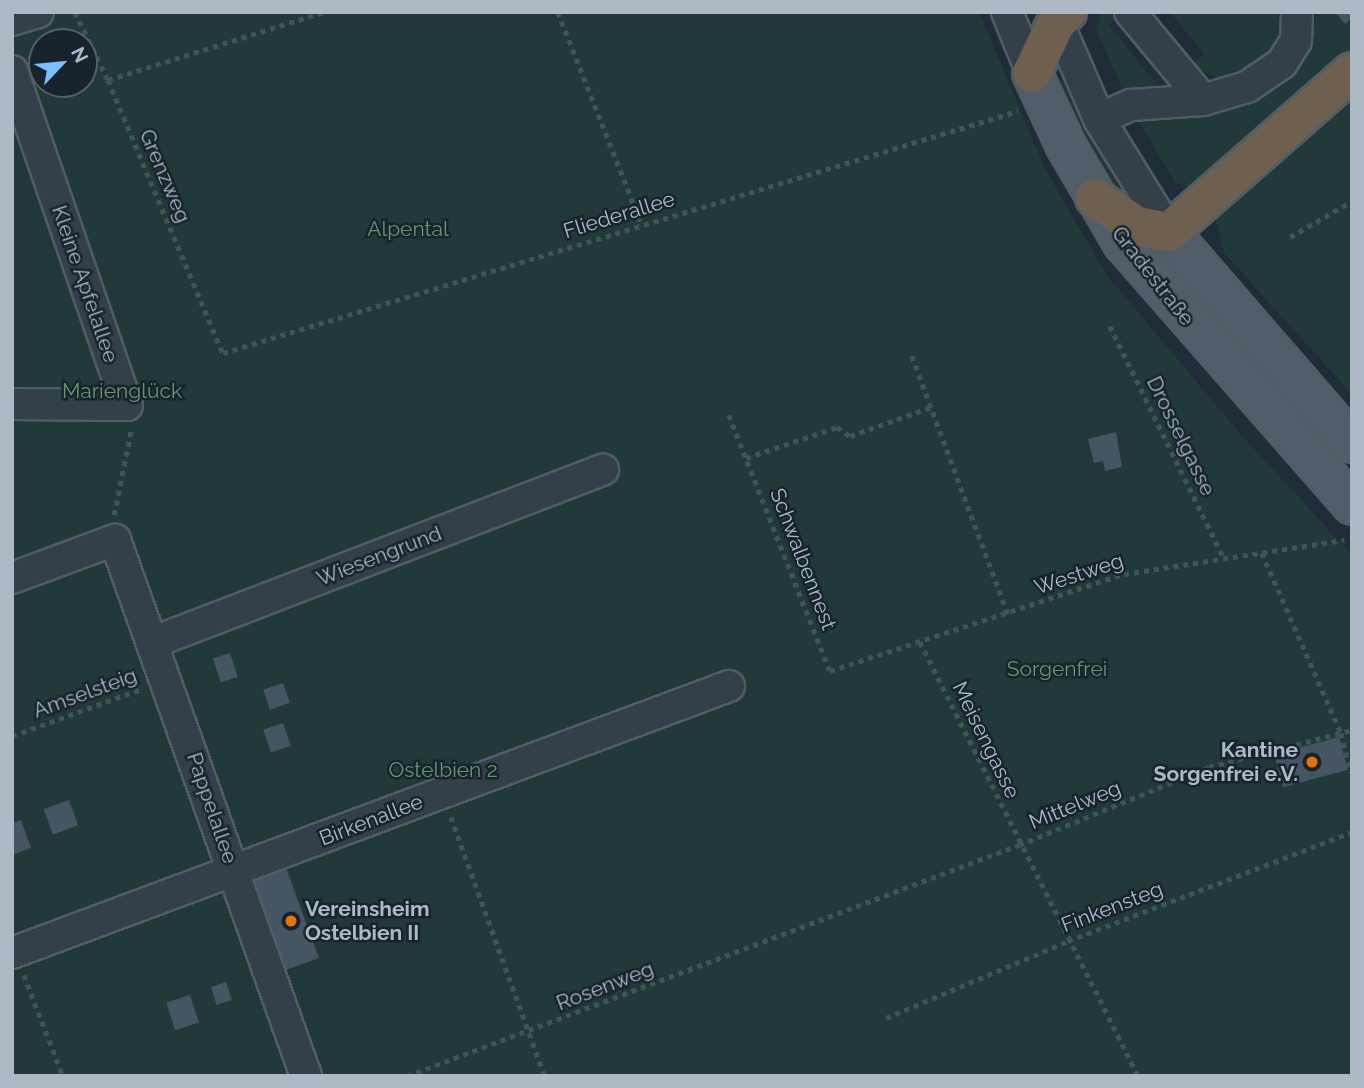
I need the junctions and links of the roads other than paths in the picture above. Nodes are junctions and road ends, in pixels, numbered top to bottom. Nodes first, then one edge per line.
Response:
1 (38, 12) edge
2 (1007, 12) edge
3 (1130, 12) edge
4 (1297, 12) edge
5 (1059, 16) edge
6 (12, 20) edge
7 (12, 71) edge
8 (1352, 72) edge
9 (1028, 91) junction
10 (1203, 100) junction
11 (1099, 120) junction
12 (1095, 198) junction
13 (1169, 232) junction
14 (12, 404) edge
15 (1352, 443) edge
16 (603, 470) dead end
17 (1348, 522) edge
18 (12, 578) edge
19 (155, 642) junction
20 (729, 686) dead end
21 (234, 872) junction
22 (14, 952) edge
23 (306, 1076) edge

1 - 6 street
2 - 9 street, Gradestraße
3 - 10 street
4 - 10 street
5 - 9 highway
5 - 11 street, Gradestraße
7 - 14 street, Kleine Apfelallee
8 - 13 highway
9 - 12 main road, Gradestraße
10 - 11 street
11 - 13 street, Gradestraße
12 - 13 highway
12 - 17 main road, Gradestraße
13 - 15 main road, Gradestraße
16 - 19 street, Wiesengrund
18 - 19 street, Pappelallee
19 - 21 street, Pappelallee
20 - 21 street, Birkenallee
21 - 22 street, Birkenallee
21 - 23 street, Pappelallee

